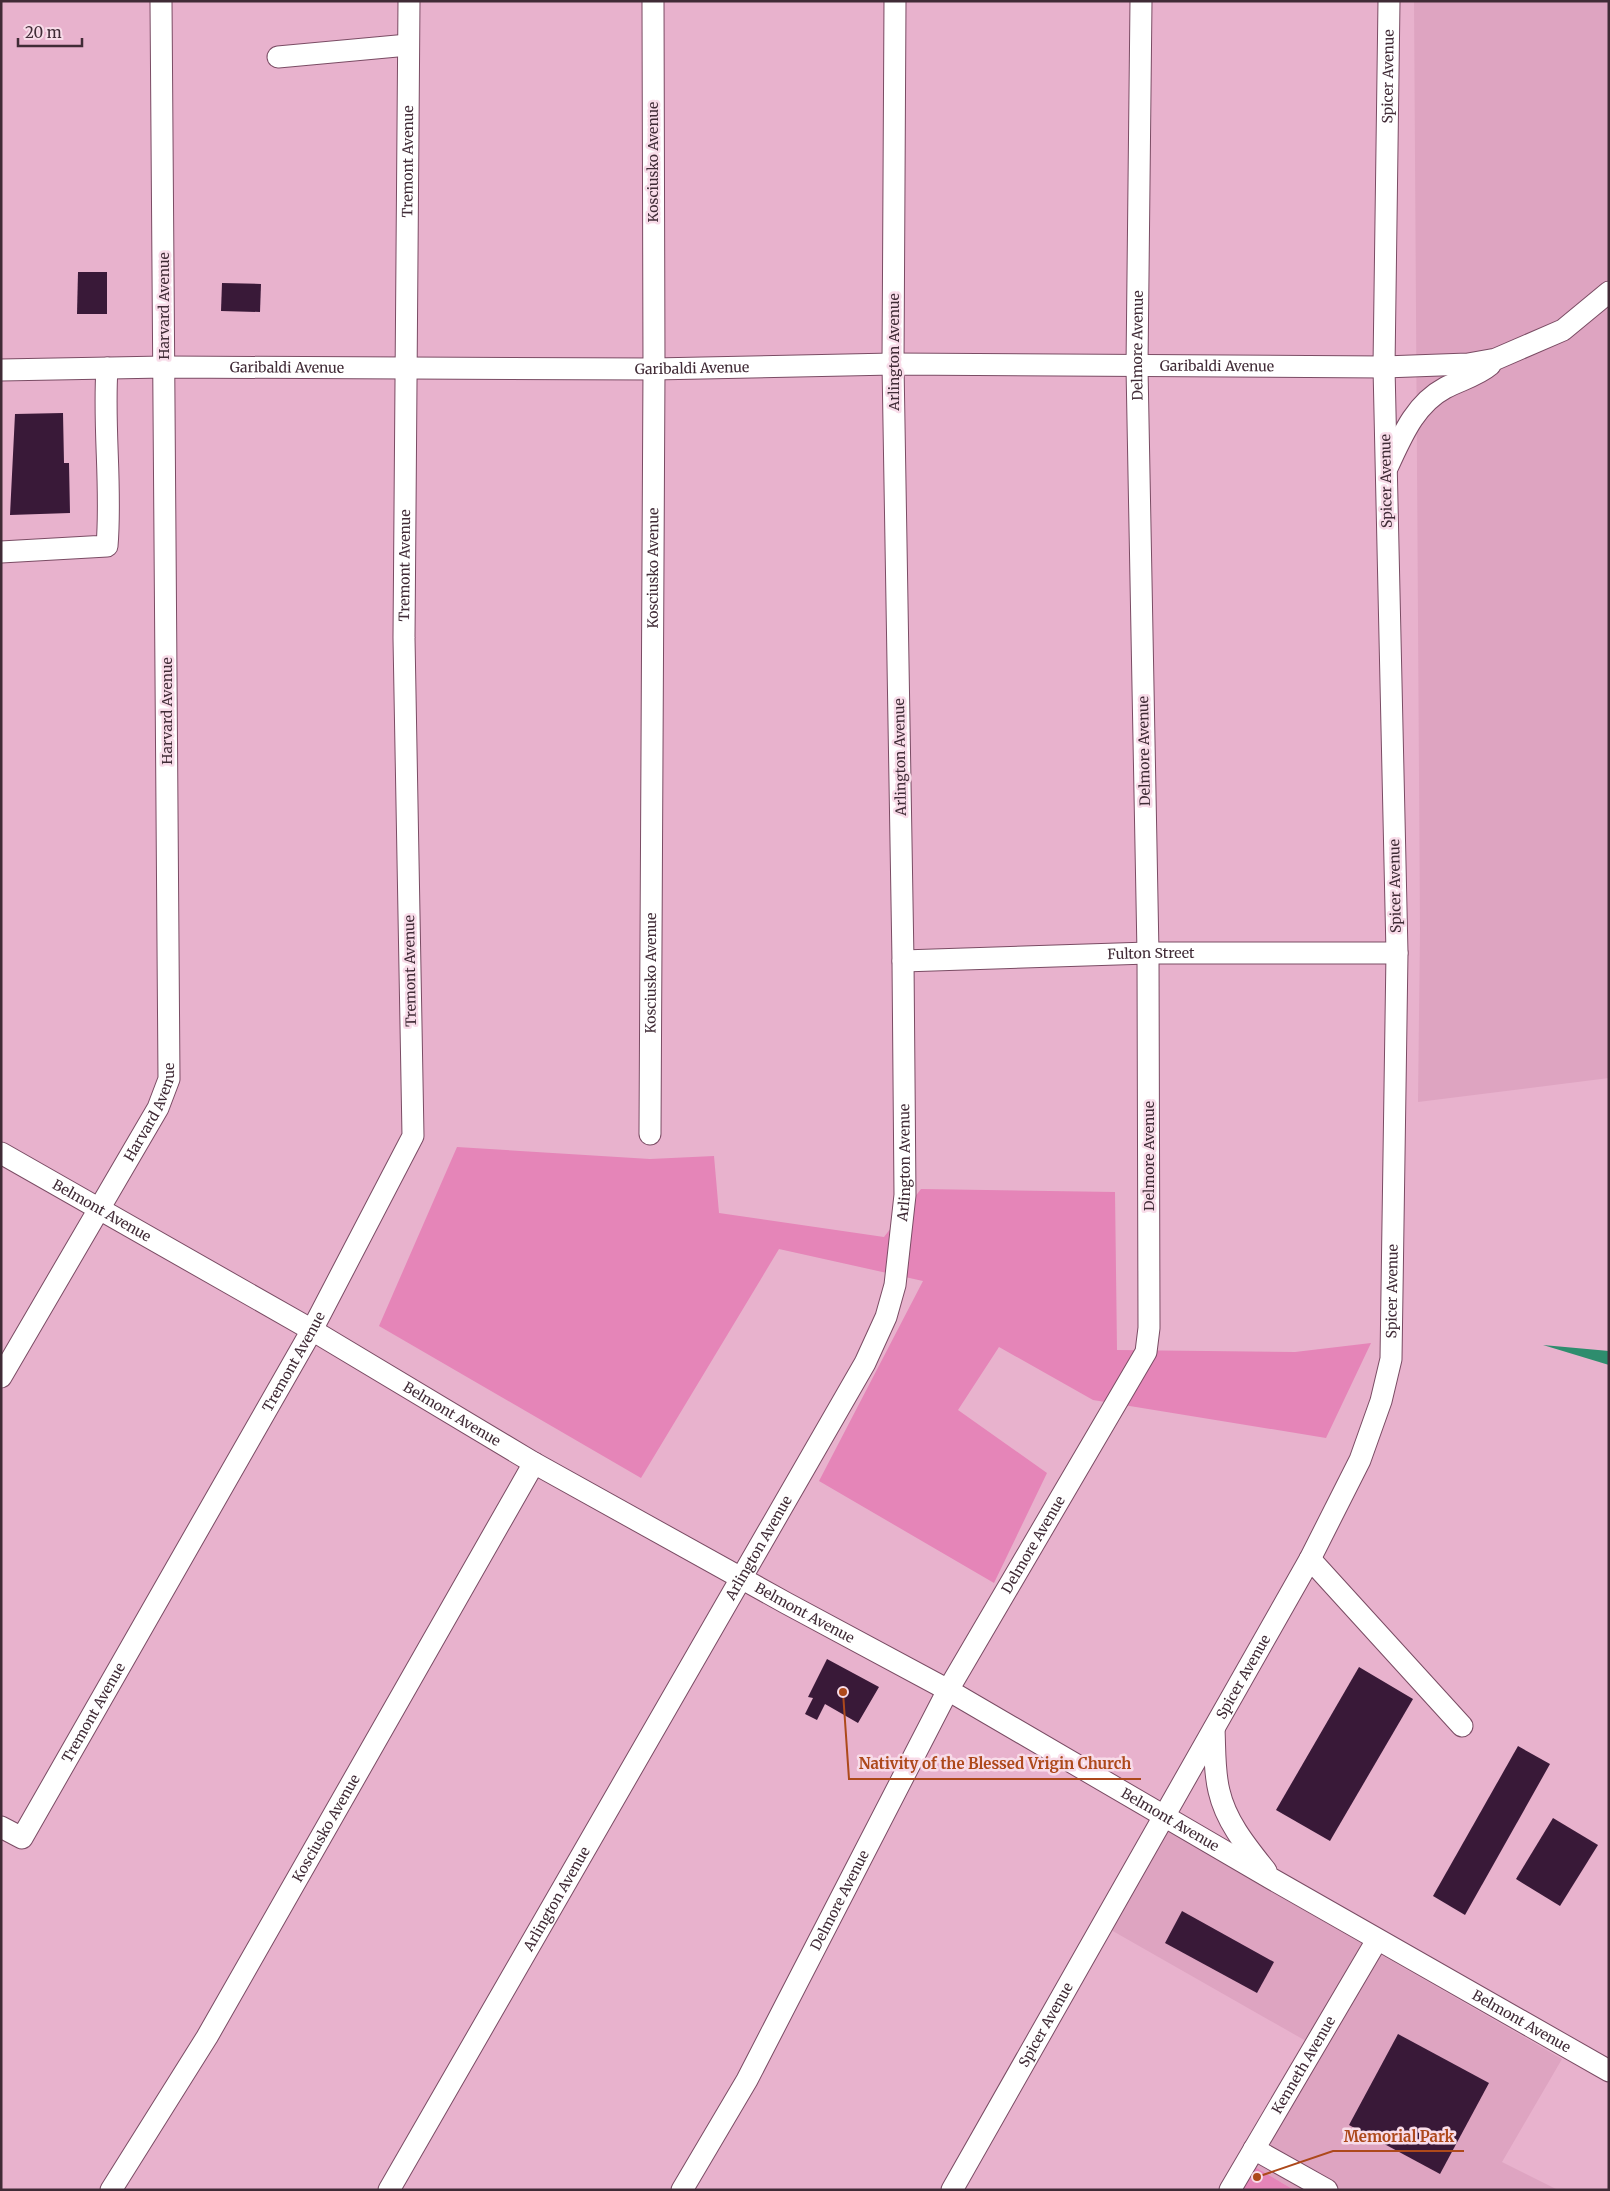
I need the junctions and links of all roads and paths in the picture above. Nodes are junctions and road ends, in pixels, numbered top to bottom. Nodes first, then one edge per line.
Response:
1 (162, 1) edge
2 (409, 1) edge
3 (653, 1) edge
4 (895, 1) edge
5 (1141, 1) edge
6 (1389, 1) edge
7 (408, 46) junction
8 (278, 57) dead end
9 (1609, 292) edge
10 (1496, 359) junction
11 (893, 364) junction
12 (164, 367) junction
13 (1137, 367) junction
14 (1384, 367) junction
15 (107, 368) junction
16 (405, 368) junction
17 (654, 369) junction
18 (1, 370) edge
19 (1386, 470) junction
20 (1, 552) edge
21 (1148, 953) junction
22 (1397, 953) junction
23 (904, 961) junction
24 (650, 1134) dead end
25 (1, 1153) edge
26 (99, 1209) junction
27 (312, 1330) junction
28 (1, 1377) edge
29 (534, 1463) junction
30 (1310, 1559) junction
31 (741, 1578) junction
32 (948, 1690) junction
33 (1462, 1726) dead end
34 (1214, 1728) junction
35 (1164, 1816) junction
36 (1, 1827) edge
37 (1272, 1880) junction
38 (1376, 1940) junction
39 (1609, 2071) edge
40 (1254, 2149) junction
41 (112, 2190) edge
42 (390, 2190) edge
43 (682, 2190) edge
44 (952, 2190) edge
45 (1230, 2190) edge
46 (1327, 2190) edge

1 - 12 street, Harvard Avenue
2 - 7 street, Tremont Avenue
3 - 17 street, Kosciusko Avenue
4 - 11 street, Arlington Avenue
5 - 13 street, Delmore Avenue
6 - 14 street, Spicer Avenue
7 - 8 street
7 - 16 street, Tremont Avenue
9 - 10 street
10 - 14 street, Garibaldi Avenue
10 - 19 street
11 - 13 street, Garibaldi Avenue
11 - 17 street, Garibaldi Avenue
11 - 23 street, Arlington Avenue
12 - 15 street, Garibaldi Avenue
12 - 16 street, Garibaldi Avenue
12 - 26 street, Harvard Avenue
13 - 14 street, Garibaldi Avenue
13 - 21 street, Delmore Avenue
14 - 19 street, Spicer Avenue
15 - 18 street, Garibaldi Avenue
15 - 20 street
16 - 17 street, Garibaldi Avenue
16 - 27 street, Tremont Avenue
17 - 24 street, Kosciusko Avenue
19 - 22 street, Spicer Avenue
21 - 22 street, Fulton Street
21 - 23 street, Fulton Street
21 - 32 street, Delmore Avenue
22 - 30 street, Spicer Avenue
23 - 31 street, Arlington Avenue
25 - 26 street, Belmont Avenue
26 - 27 street, Belmont Avenue
26 - 28 street, Harvard Avenue
27 - 29 street, Belmont Avenue
27 - 36 street, Tremont Avenue
29 - 31 street, Belmont Avenue
29 - 41 street, Kosciusko Avenue
30 - 33 street
30 - 34 street, Spicer Avenue
31 - 32 street, Belmont Avenue
31 - 42 street, Arlington Avenue
32 - 35 street, Belmont Avenue
32 - 43 street, Delmore Avenue
34 - 35 street, Spicer Avenue
34 - 37 street, Spicer Avenue
35 - 37 street, Belmont Avenue
35 - 44 street, Spicer Avenue
37 - 38 street, Belmont Avenue
38 - 39 street, Belmont Avenue
38 - 40 street, Kenneth Avenue
40 - 45 street, Kenneth Avenue
40 - 46 street

